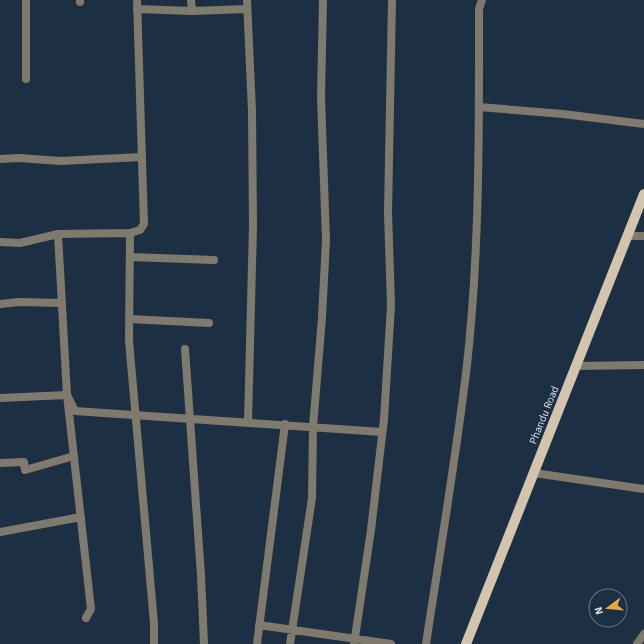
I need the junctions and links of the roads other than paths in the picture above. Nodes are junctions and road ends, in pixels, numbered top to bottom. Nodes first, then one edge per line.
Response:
1 (26, 0) edge
2 (137, 0) edge
3 (191, 0) edge
4 (247, 0) edge
5 (323, 0) edge
6 (392, 0) edge
7 (482, 0) edge
8 (137, 9) junction
9 (247, 9) junction
10 (192, 10) junction
11 (26, 79) dead end
12 (479, 107) junction
13 (644, 124) edge
14 (142, 157) junction
15 (0, 159) edge
16 (644, 194) edge
17 (130, 233) junction
18 (58, 234) junction
19 (628, 236) junction
20 (644, 236) edge
21 (0, 242) edge
22 (130, 257) junction
23 (214, 260) dead end
24 (62, 303) junction
25 (0, 304) edge
26 (129, 319) junction
27 (209, 323) dead end
28 (184, 349) dead end
29 (644, 365) edge
30 (576, 366) junction
31 (67, 395) junction
32 (0, 398) edge
33 (134, 414) junction
34 (189, 418) junction
35 (248, 422) junction
36 (285, 424) junction
37 (313, 427) junction
38 (382, 432) junction
39 (74, 456) junction
40 (0, 463) edge
41 (534, 473) junction
42 (644, 489) edge
43 (81, 517) junction
44 (0, 532) edge
45 (86, 618) dead end
46 (259, 625) junction
47 (291, 630) junction
48 (644, 634) edge
49 (355, 642) edge
50 (154, 644) edge
51 (204, 644) edge
52 (257, 644) edge
53 (290, 644) edge
54 (391, 644) edge
55 (426, 644) edge
56 (466, 644) edge
57 (637, 644) edge

1 - 11 street
2 - 8 street
3 - 10 street
4 - 9 street
5 - 37 street
6 - 38 street
7 - 12 street
8 - 10 street
8 - 14 street
9 - 10 street
9 - 35 street
12 - 13 street
12 - 55 street
14 - 15 street
14 - 17 street
16 - 19 main road, Phandu Road
17 - 18 street
17 - 22 street
18 - 21 street
18 - 24 street
19 - 20 street
19 - 30 main road, Phandu Road
22 - 23 street
22 - 26 street
24 - 25 street
24 - 31 street
26 - 27 street
26 - 33 street
28 - 34 street
29 - 30 street
30 - 41 main road, Phandu Road
31 - 32 street
31 - 33 street
31 - 39 street
33 - 34 street
33 - 50 street
34 - 35 street
34 - 51 street
35 - 36 street
36 - 37 street
36 - 46 street
37 - 38 street
37 - 47 street
38 - 49 street
39 - 40 street
39 - 43 street
41 - 42 street
41 - 56 main road, Phandu Road
43 - 44 street
43 - 45 street
46 - 47 street
46 - 52 street
47 - 49 street
47 - 53 street
48 - 57 street
49 - 54 street

